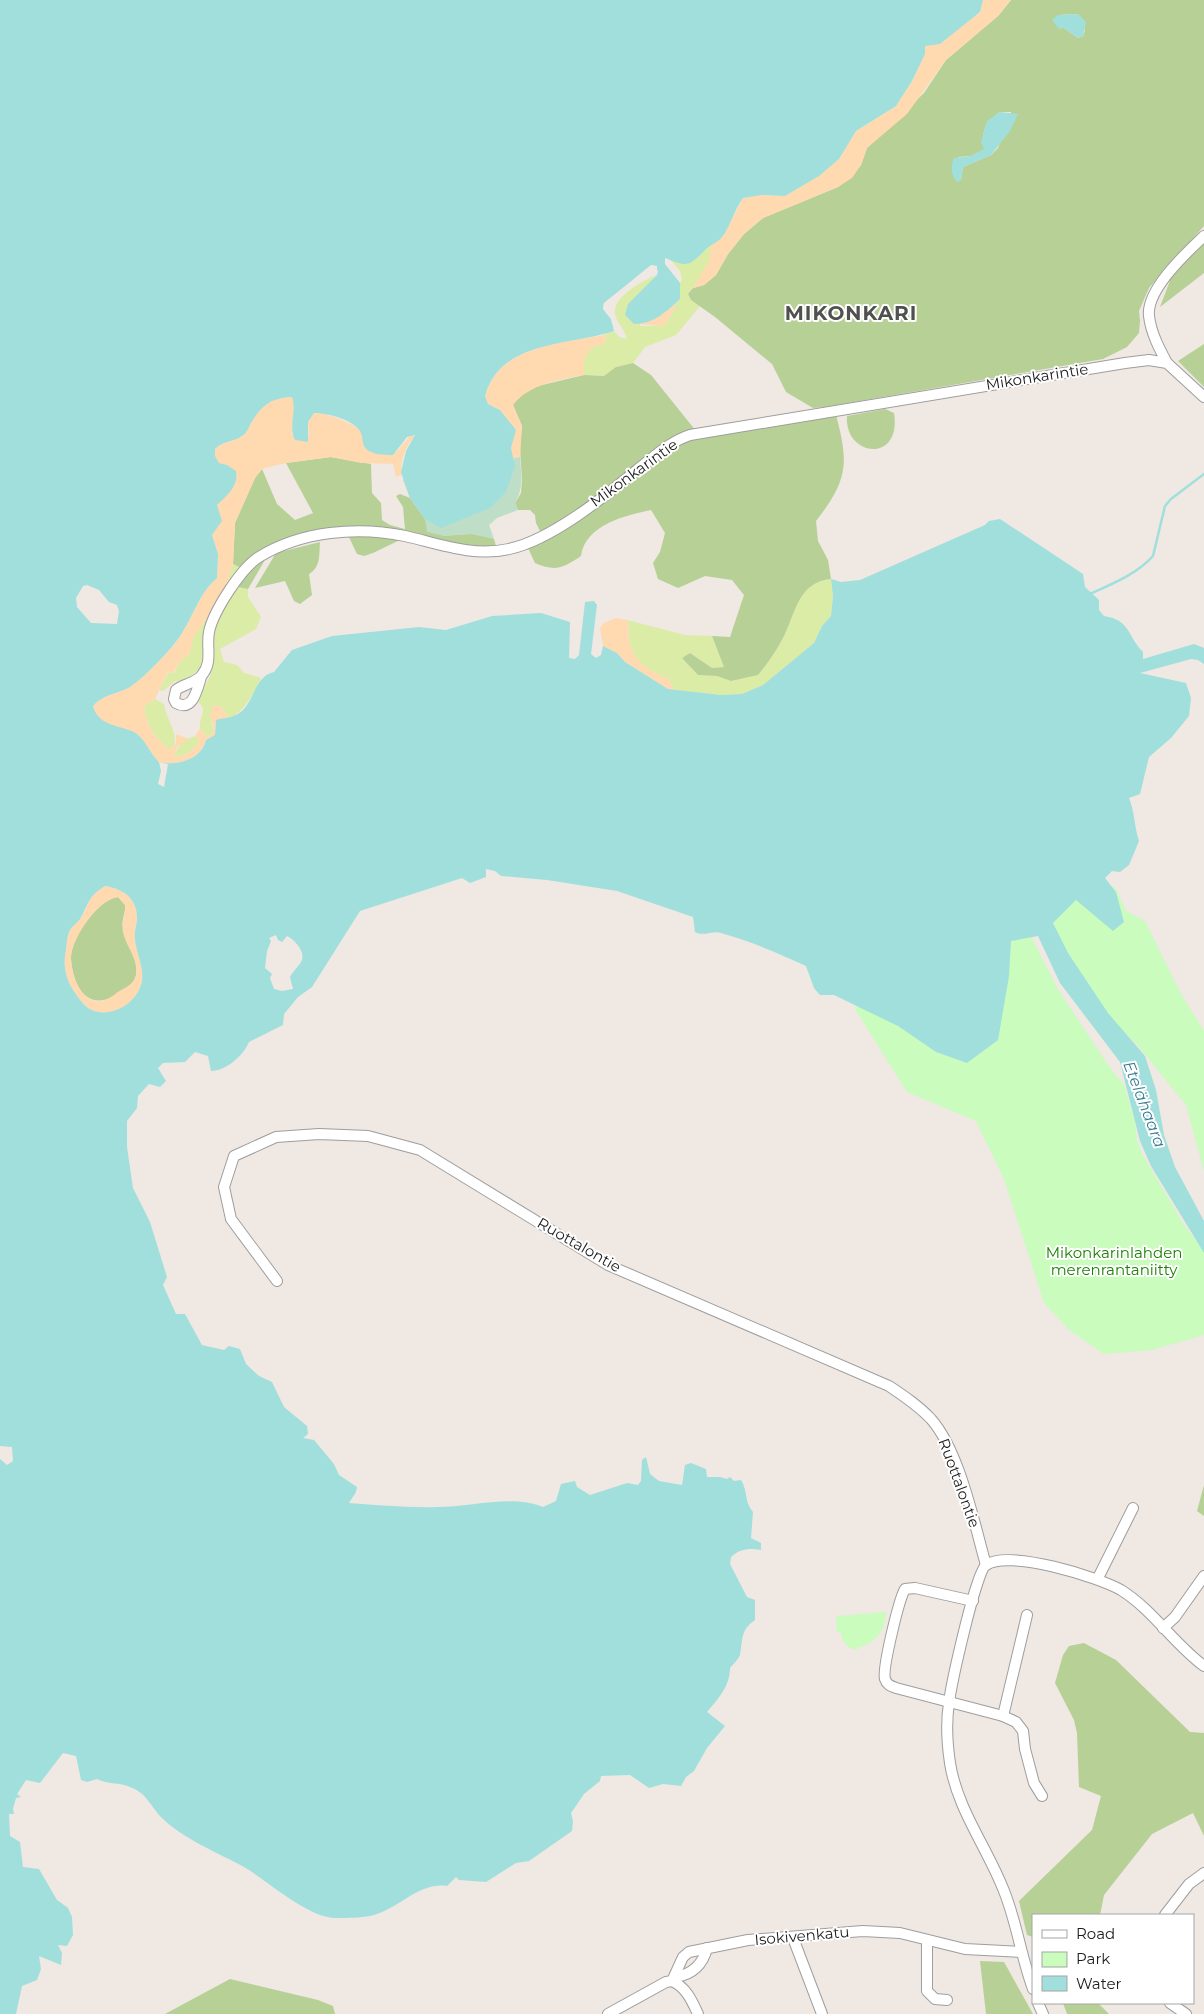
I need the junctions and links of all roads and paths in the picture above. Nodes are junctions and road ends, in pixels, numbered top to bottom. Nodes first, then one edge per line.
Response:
1 (1204, 236) edge
2 (1167, 363) junction
3 (1204, 397) edge
4 (201, 677) dead end
5 (277, 1281) dead end
6 (1133, 1508) dead end
7 (986, 1565) junction
8 (1204, 1576) edge
9 (1098, 1578) junction
10 (972, 1601) junction
11 (1027, 1615) dead end
12 (1163, 1628) junction
13 (1204, 1666) edge
14 (949, 1701) junction
15 (1003, 1716) junction
16 (1042, 1796) dead end
17 (1204, 1873) edge
18 (1166, 1914) edge
19 (793, 1938) junction
20 (927, 1940) junction
21 (707, 1948) junction
22 (1020, 1952) junction
23 (674, 1979) junction
24 (1032, 1986) edge
25 (947, 2000) dead end
26 (1171, 2004) edge
27 (608, 2014) edge
28 (698, 2014) edge
29 (822, 2014) edge
30 (1186, 2014) edge

1 - 2 street
2 - 3 street
2 - 4 street, Mikonkarintie
5 - 7 street, Ruottalontie
6 - 9 street
7 - 9 street
7 - 10 street
8 - 12 street
9 - 12 street
10 - 14 street
10 - 14 street
11 - 15 street
12 - 13 street
14 - 15 street
14 - 22 street
15 - 16 street
17 - 18 street
19 - 20 street, Isokivenkatu
19 - 21 street, Isokivenkatu
19 - 29 street
20 - 22 street, Isokivenkatu
20 - 25 street
21 - 23 street
21 - 23 street, Isokivenkatu
22 - 24 street
23 - 27 street
23 - 28 street
26 - 30 street

